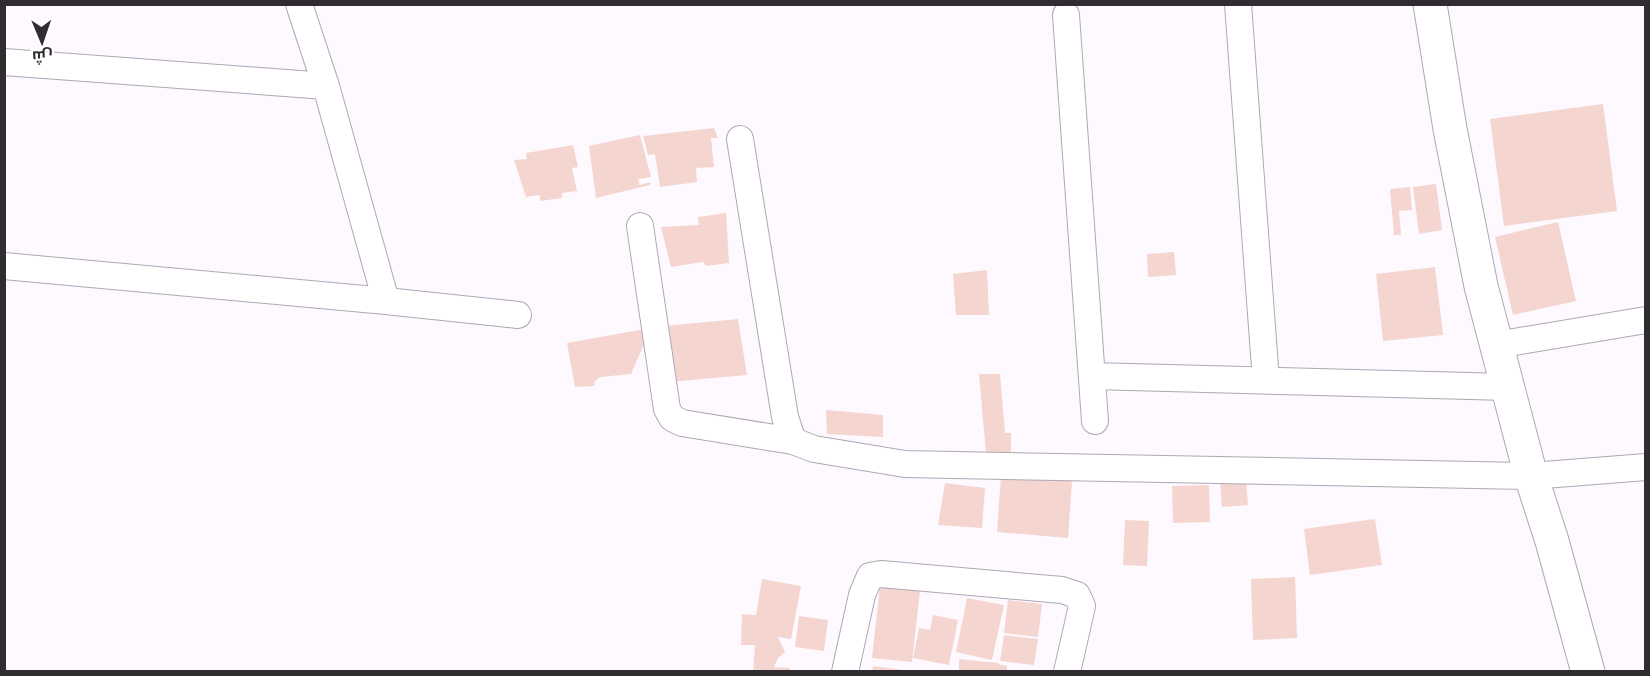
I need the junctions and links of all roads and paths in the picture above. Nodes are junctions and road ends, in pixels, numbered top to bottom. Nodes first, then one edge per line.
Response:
1 (299, 4) edge
2 (1238, 4) edge
3 (1430, 4) edge
4 (1066, 15) dead end
5 (4, 62) edge
6 (326, 86) junction
7 (740, 139) dead end
8 (640, 226) dead end
9 (4, 266) edge
10 (386, 301) junction
11 (518, 315) dead end
12 (1646, 320) edge
13 (1496, 345) junction
14 (1092, 376) junction
15 (1266, 381) junction
16 (1508, 387) junction
17 (1095, 421) dead end
18 (793, 441) junction
19 (1646, 467) edge
20 (1531, 476) junction
21 (845, 672) edge
22 (1067, 672) edge
23 (1588, 672) edge

1 - 6 street
2 - 15 street
3 - 13 main road
4 - 14 street
5 - 6 street
6 - 10 street
7 - 18 street
8 - 18 street
9 - 10 street
10 - 11 street
12 - 13 street
13 - 16 main road
14 - 15 street
14 - 17 street
15 - 16 street
16 - 20 main road
18 - 20 street
19 - 20 street
20 - 23 main road
21 - 22 street

